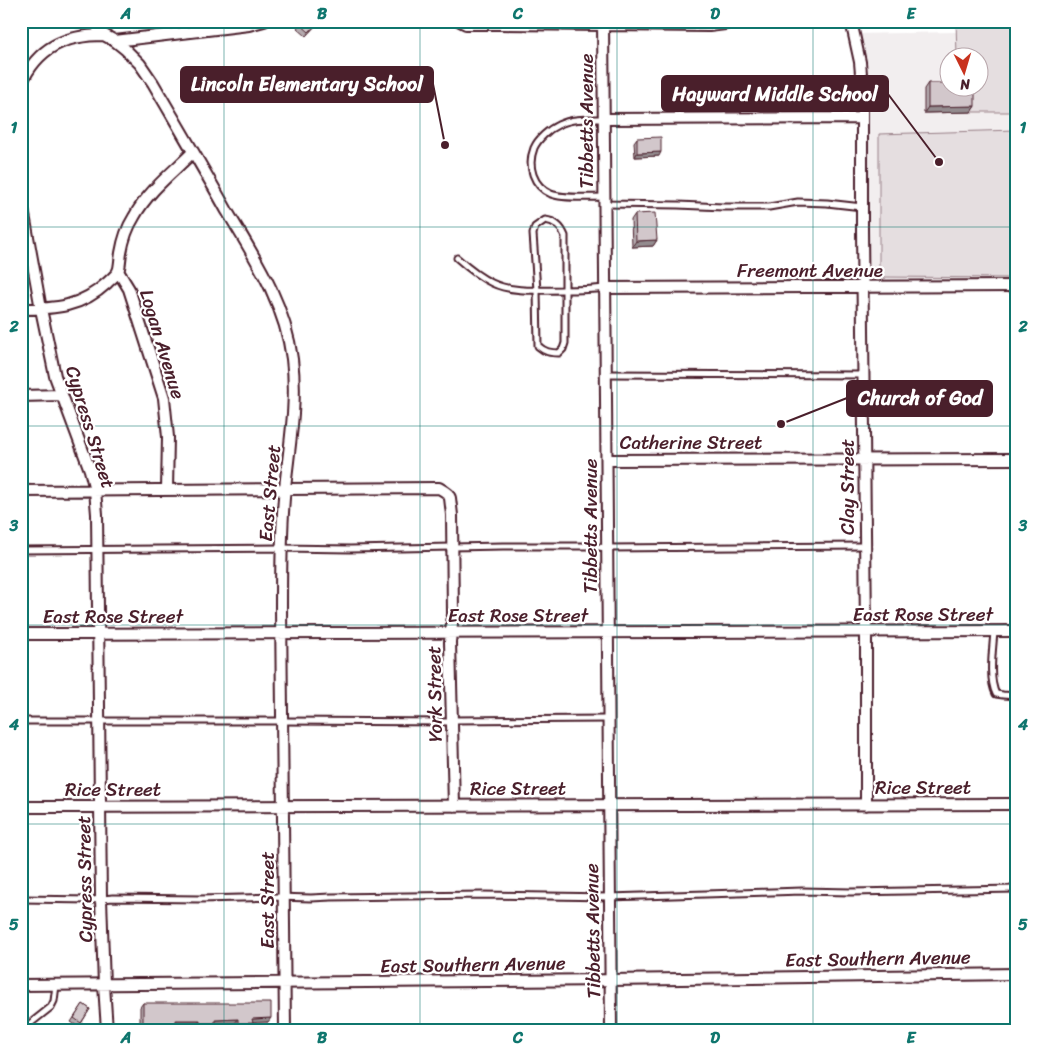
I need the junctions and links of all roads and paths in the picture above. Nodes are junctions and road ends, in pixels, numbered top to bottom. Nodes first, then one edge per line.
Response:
1 (92, 21) edge
2 (264, 21) edge
3 (460, 21) edge
4 (735, 21) edge
5 (851, 21) edge
6 (603, 23) edge
7 (104, 35) junction
8 (115, 41) junction
9 (21, 84) edge
10 (862, 118) junction
11 (604, 119) junction
12 (193, 152) junction
13 (21, 198) edge
14 (604, 201) junction
15 (862, 207) junction
16 (457, 258) dead end
17 (118, 271) junction
18 (1016, 286) edge
19 (863, 287) junction
20 (605, 288) junction
21 (537, 290) junction
22 (565, 290) junction
23 (21, 309) edge
24 (41, 309) junction
25 (606, 374) junction
26 (864, 375) junction
27 (61, 395) junction
28 (21, 396) edge
29 (865, 459) junction
30 (1016, 459) edge
31 (607, 460) junction
32 (285, 489) junction
33 (95, 490) junction
34 (167, 490) junction
35 (21, 491) edge
36 (865, 546) junction
37 (452, 547) junction
38 (282, 548) junction
39 (607, 548) junction
40 (21, 550) edge
41 (98, 550) junction
42 (994, 631) junction
43 (1016, 631) edge
44 (607, 632) junction
45 (866, 632) junction
46 (281, 633) junction
47 (451, 633) junction
48 (21, 634) edge
49 (99, 634) junction
50 (1016, 696) edge
51 (608, 719) junction
52 (21, 721) edge
53 (100, 721) junction
54 (282, 721) junction
55 (452, 721) junction
56 (1016, 804) edge
57 (608, 805) junction
58 (866, 805) junction
59 (100, 806) junction
60 (283, 806) junction
61 (454, 806) junction
62 (21, 807) edge
63 (1016, 889) edge
64 (609, 896) junction
65 (285, 897) junction
66 (21, 899) edge
67 (101, 899) junction
68 (1016, 974) edge
69 (610, 980) junction
70 (285, 983) junction
71 (21, 985) edge
72 (56, 985) junction
73 (104, 985) junction
74 (22, 1030) edge
75 (107, 1030) edge
76 (286, 1030) edge
77 (611, 1030) edge

1 - 7 street, East Street
2 - 8 street
3 - 6 street
4 - 6 street
5 - 10 street, Clay Street
6 - 11 street, Tibbetts Avenue
7 - 8 street, East Street
7 - 9 street
8 - 12 street, East Street
10 - 11 street
10 - 15 street, Clay Street
11 - 14 street, Tibbetts Avenue
11 - 14 lane
12 - 17 street
12 - 32 street, East Street
13 - 24 street, Cypress Street
14 - 15 lane
14 - 20 street, Tibbetts Avenue
15 - 19 street, Clay Street
16 - 21 lane
17 - 24 street
17 - 34 street, Logan Avenue
18 - 19 street, Freemont Avenue
19 - 20 street, Freemont Avenue
19 - 26 street, Clay Street
20 - 22 lane
20 - 25 street, Tibbetts Avenue
21 - 22 lane
21 - 22 lane
21 - 22 lane
23 - 24 street
24 - 27 street, Cypress Street
25 - 26 lane
25 - 31 street, Tibbetts Avenue
26 - 29 street, Clay Street
27 - 28 street
27 - 33 street, Cypress Street
29 - 30 street, Catherine Street
29 - 31 street, Catherine Street
29 - 36 street, Clay Street
31 - 39 street, Tibbetts Avenue
32 - 34 street
32 - 37 street, York Street
32 - 38 street, East Street
33 - 34 street
33 - 35 street
33 - 41 street, Cypress Street
36 - 39 lane
36 - 45 street, Clay Street
37 - 38 lane
37 - 39 lane
37 - 47 street, York Street
38 - 41 lane
38 - 46 street, East Street
39 - 44 street, Tibbetts Avenue
40 - 41 lane
41 - 49 street, Cypress Street
42 - 43 street, East Rose Street
42 - 45 street, East Rose Street
42 - 50 lane
44 - 45 street, East Rose Street
44 - 47 street, East Rose Street
44 - 51 street, Tibbetts Avenue
45 - 58 street, Clay Street
46 - 47 street, East Rose Street
46 - 49 street, East Rose Street
46 - 54 street, East Street
47 - 55 street, York Street
48 - 49 street, East Rose Street
49 - 53 street, Cypress Street
51 - 55 lane
51 - 57 street, Tibbetts Avenue
52 - 53 lane
53 - 54 lane
53 - 59 street, Cypress Street
54 - 55 lane
54 - 60 street, East Street
55 - 61 street, York Street
56 - 58 street, Rice Street
57 - 58 street, Rice Street
57 - 61 street, Rice Street
57 - 64 street, Tibbetts Avenue
59 - 60 street, Rice Street
59 - 62 street, Rice Street
59 - 67 street, Cypress Street
60 - 61 street, Rice Street
60 - 65 street, East Street
63 - 64 lane
64 - 65 lane
64 - 69 street, Tibbetts Avenue
65 - 67 lane
65 - 70 street, East Street
66 - 67 lane
67 - 73 street, Cypress Street
68 - 69 street, East Southern Avenue
69 - 70 street, East Southern Avenue
69 - 77 street, Tibbetts Avenue
70 - 73 street, East Southern Avenue
70 - 76 street, East Street
71 - 72 street, East Southern Avenue
72 - 73 street, East Southern Avenue
72 - 74 lane
73 - 75 street, Cypress Street

